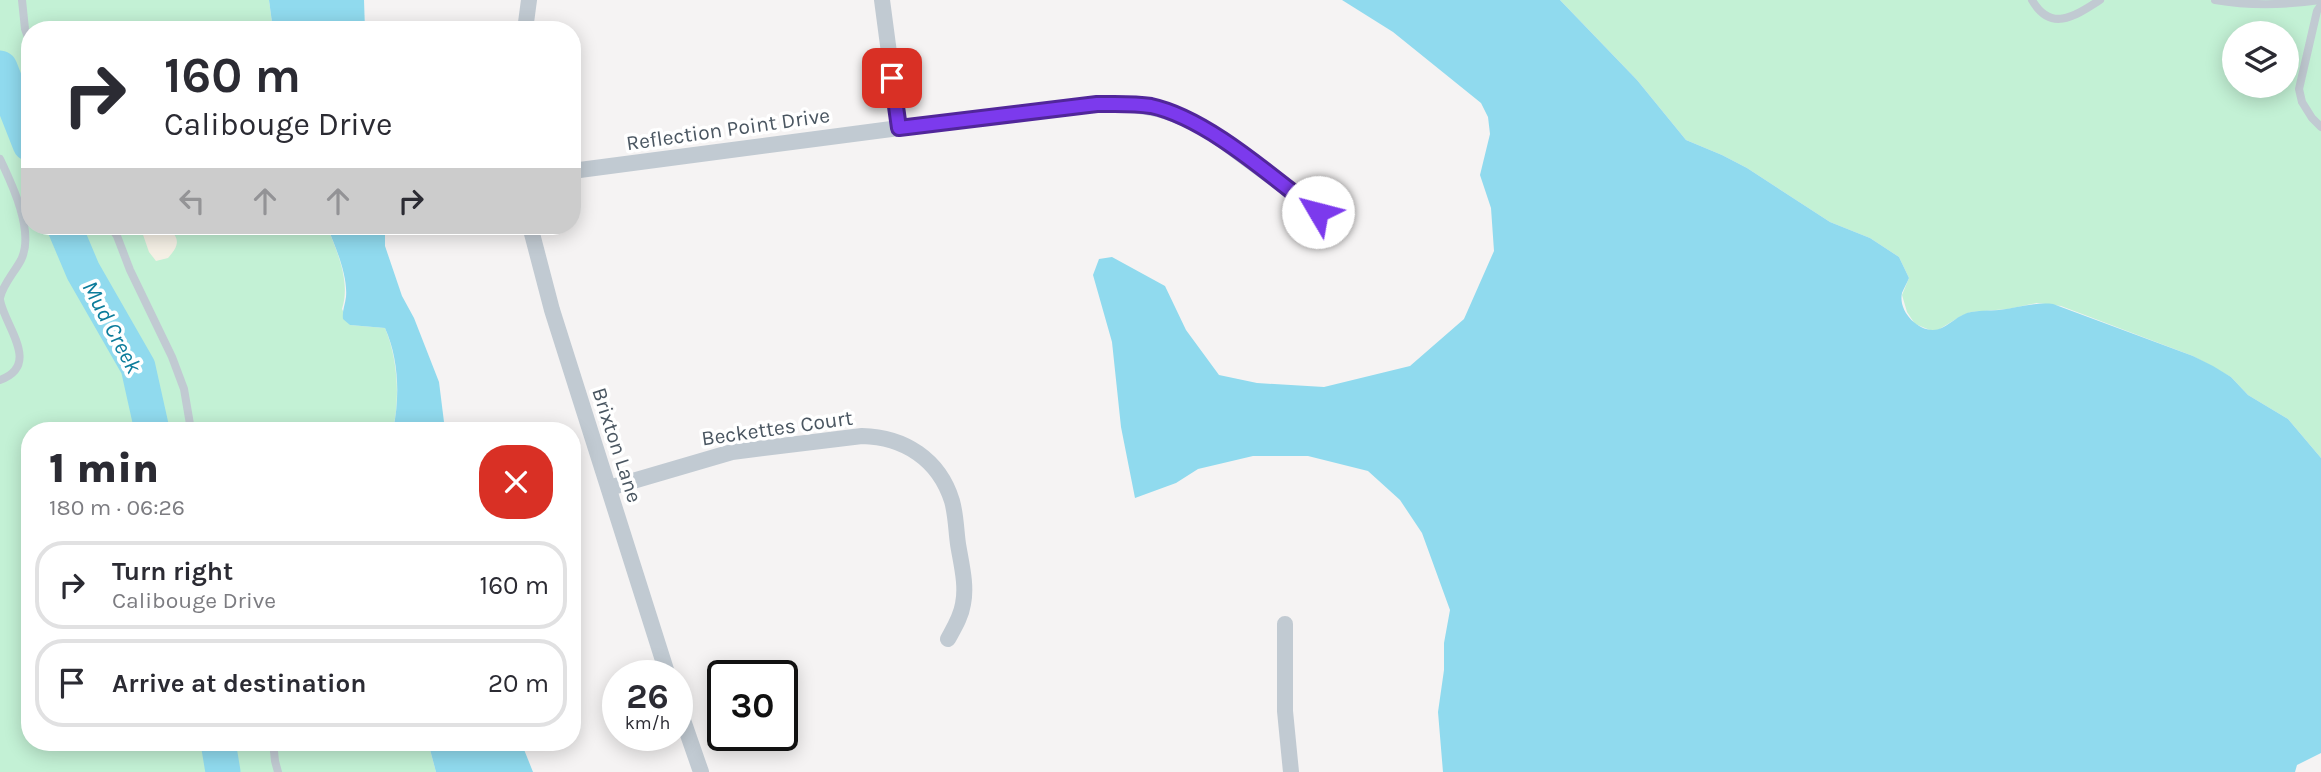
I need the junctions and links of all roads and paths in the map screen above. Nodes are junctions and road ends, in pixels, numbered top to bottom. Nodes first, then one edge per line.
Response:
1 (22, 0) edge
2 (529, 0) edge
3 (883, 0) edge
4 (2032, 0) edge
5 (2100, 0) edge
6 (2215, 0) edge
7 (2321, 3) edge
8 (24, 21) edge
9 (526, 21) edge
10 (2321, 127) edge
11 (899, 128) junction
12 (0, 159) edge
13 (581, 170) edge
14 (1318, 212) dead end
15 (21, 222) edge
16 (24, 235) edge
17 (116, 235) edge
18 (532, 235) edge
19 (0, 299) edge
20 (0, 380) edge
21 (190, 422) edge
22 (609, 488) junction
23 (1286, 624) dead end
24 (948, 639) dead end
25 (663, 660) edge
26 (693, 749) edge
27 (274, 751) edge
28 (278, 772) edge
29 (701, 772) edge
30 (1291, 772) edge

1 - 8 lane
2 - 9 street
3 - 11 street
4 - 5 lane
6 - 7 lane
7 - 10 lane
11 - 13 street, Reflection Point Drive
11 - 14 street, Reflection Point Drive
12 - 15 lane
16 - 19 lane
17 - 21 lane
18 - 22 street, Brixton Lane
19 - 20 lane
22 - 24 street, Beckettes Court
22 - 25 street, Brixton Lane
23 - 30 street
26 - 29 street
27 - 28 lane

